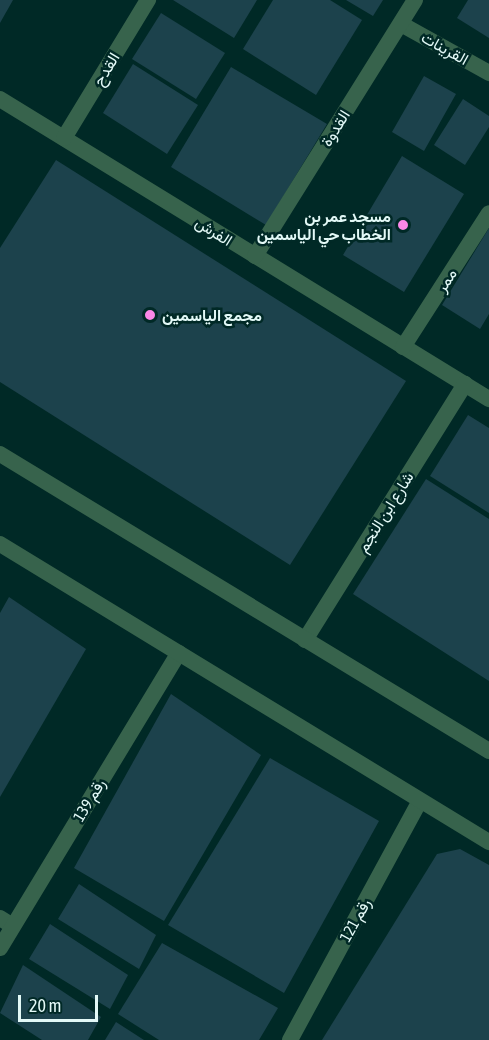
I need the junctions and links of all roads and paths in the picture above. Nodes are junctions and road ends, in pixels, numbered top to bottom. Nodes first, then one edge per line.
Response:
1 (148, 0) edge
2 (416, 0) edge
3 (401, 24) junction
4 (489, 73) edge
5 (0, 99) edge
6 (64, 138) junction
7 (489, 213) edge
8 (255, 256) junction
9 (403, 347) junction
10 (465, 384) junction
11 (489, 399) edge
12 (0, 454) edge
13 (0, 544) edge
14 (305, 640) junction
15 (179, 653) junction
16 (489, 751) edge
17 (420, 801) junction
18 (489, 842) edge
19 (7, 922) edge
20 (0, 948) edge
21 (290, 1040) edge

1 - 6 street, القدح
2 - 3 street, القدوة
3 - 4 street, القرينات
3 - 8 street, القدوة
5 - 6 street, الفرش
6 - 8 street, الفرش
7 - 9 street, ممر
8 - 9 street, الفرش
9 - 10 street, الفرش
10 - 11 street, الفرش
10 - 14 street, شارع ابن النجم
12 - 14 street
13 - 15 street
14 - 16 street
15 - 17 street
15 - 19 street, رقم 139
17 - 18 street
17 - 21 street, رقم 121
19 - 20 street, رقم 139

